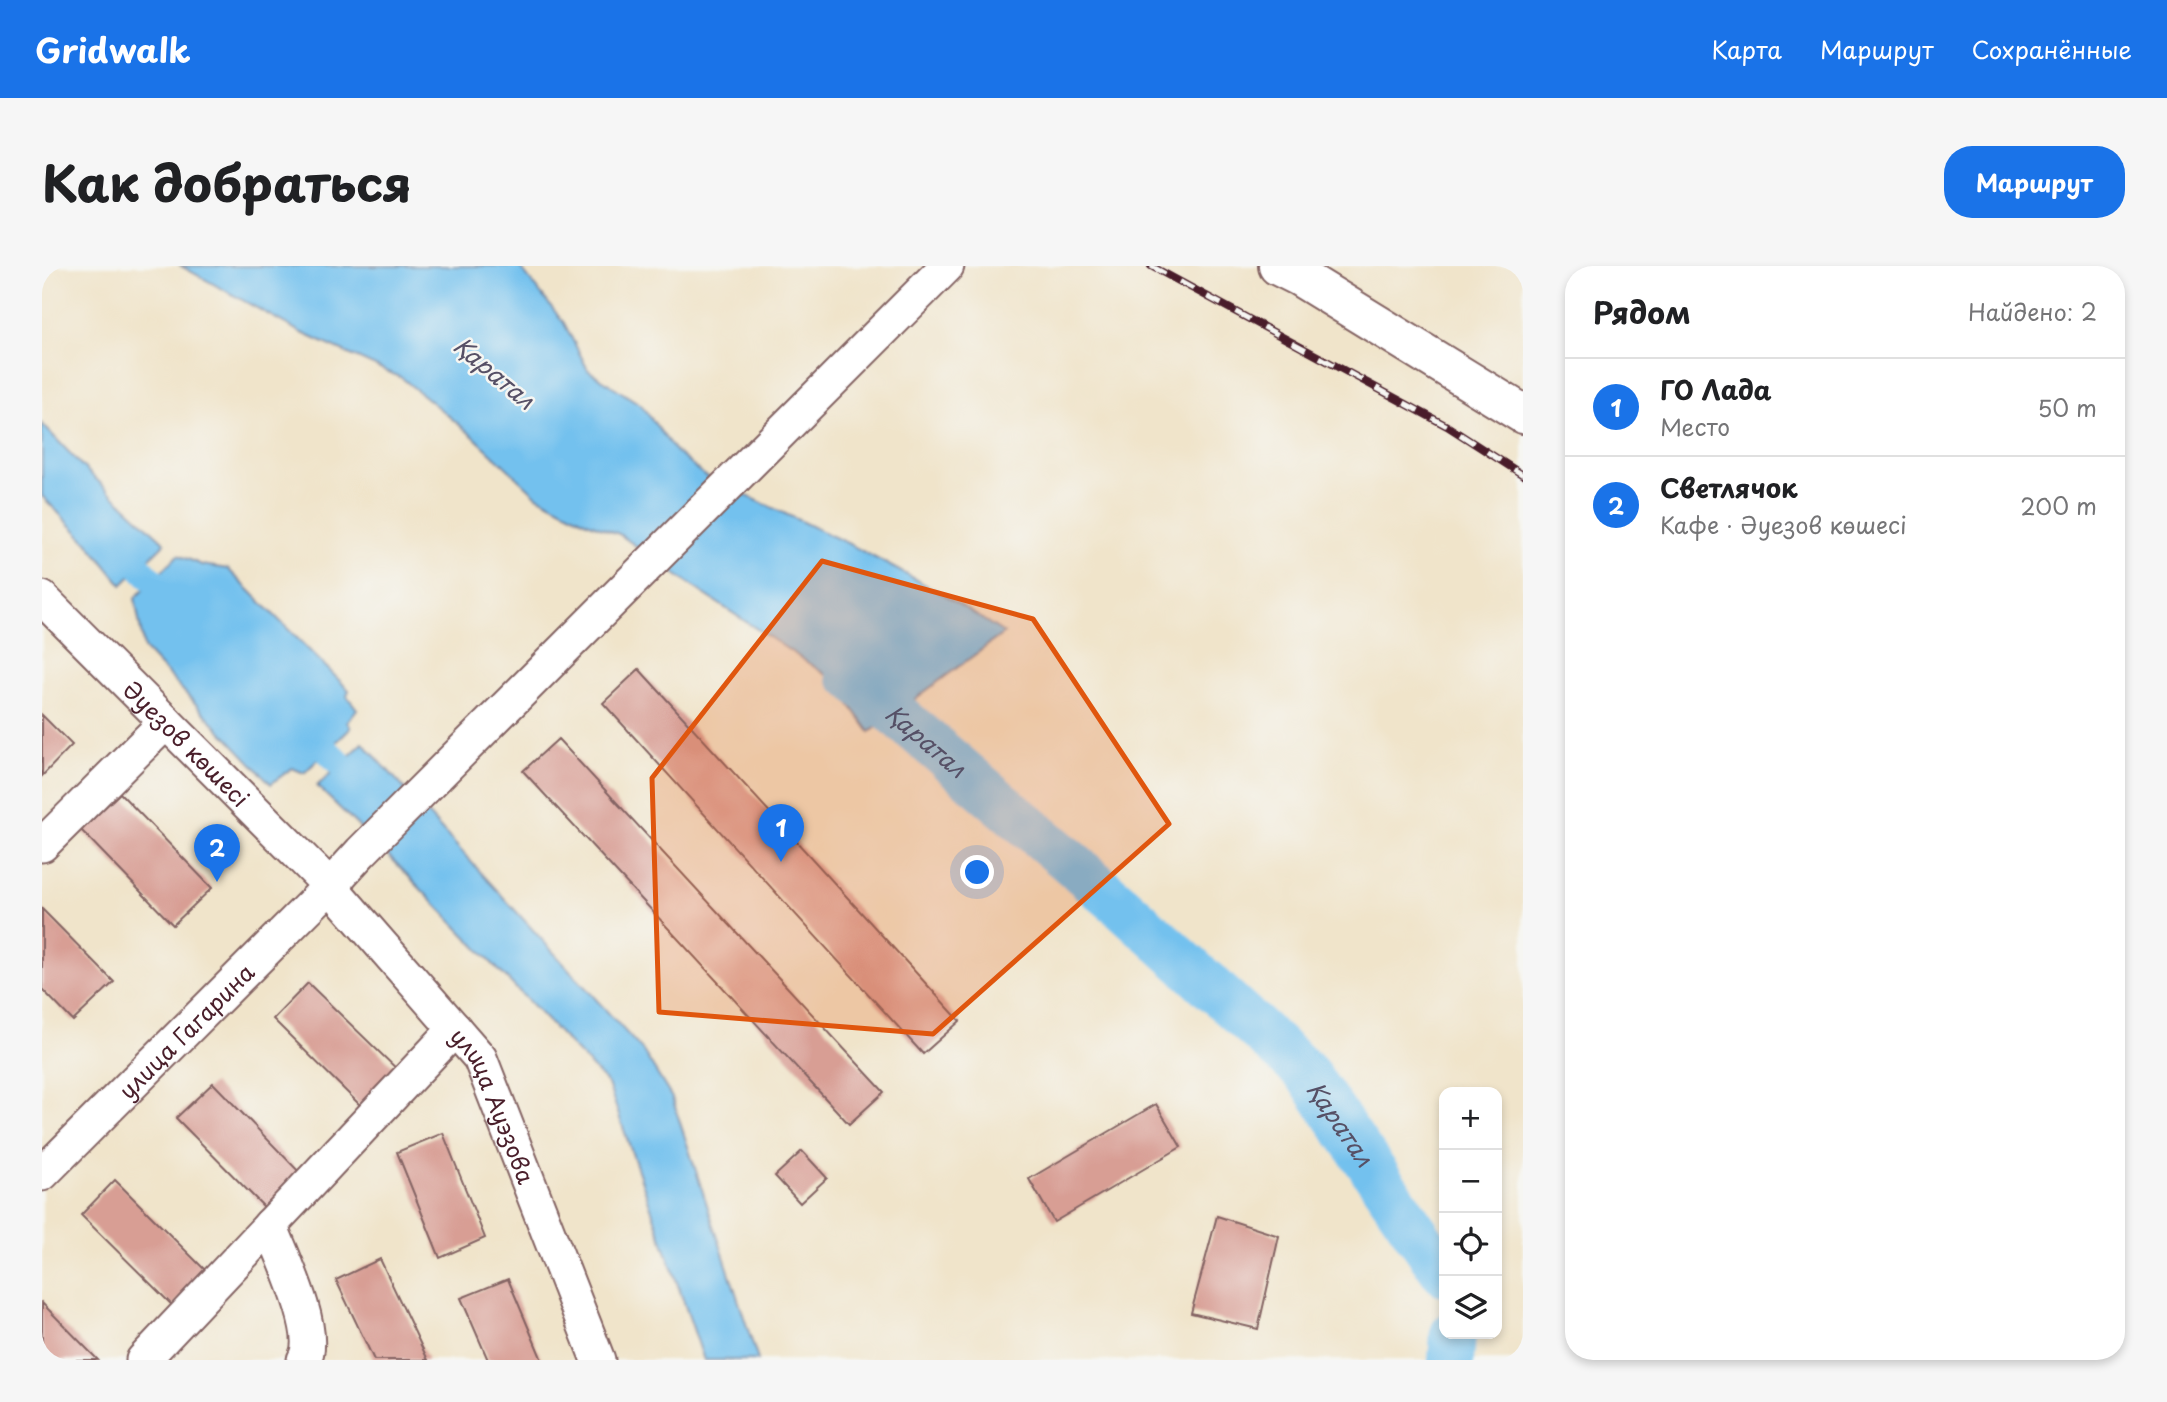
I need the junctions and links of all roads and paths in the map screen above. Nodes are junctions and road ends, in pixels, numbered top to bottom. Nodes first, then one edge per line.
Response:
1 (947, 266) edge
2 (1278, 266) edge
3 (1523, 414) edge
4 (42, 598) edge
5 (166, 722) junction
6 (42, 845) edge
7 (330, 886) junction
8 (455, 1029) junction
9 (42, 1174) edge
10 (270, 1225) junction
11 (143, 1360) edge
12 (304, 1360) edge
13 (597, 1360) edge

1 - 7 street, улица Гагарина
2 - 3 main road
4 - 5 street, Әуезов көшесі
5 - 6 street
5 - 7 street, Әуезов көшесі
7 - 8 street, улица Ауэзова
7 - 9 street, улица Гагарина
8 - 10 street
8 - 13 street, улица Ауэзова
10 - 11 street
10 - 12 street

